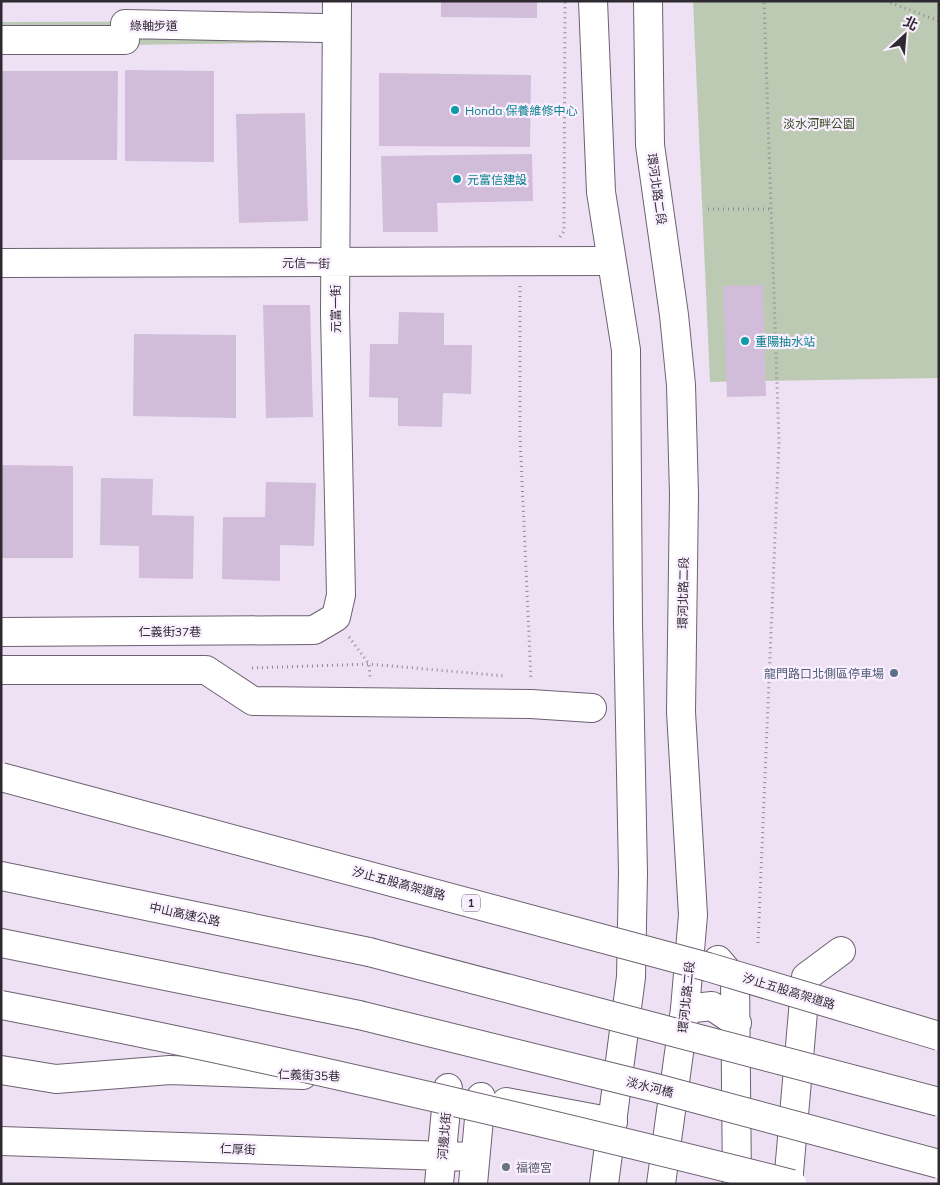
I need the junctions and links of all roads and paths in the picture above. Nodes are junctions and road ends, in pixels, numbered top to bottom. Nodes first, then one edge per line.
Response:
1 (337, 1) edge
2 (566, 1) edge
3 (594, 1) edge
4 (648, 1) edge
5 (764, 1) edge
6 (886, 1) edge
7 (939, 20) edge
8 (322, 28) dead end
9 (1, 40) edge
10 (708, 209) dead end
11 (772, 209) junction
12 (558, 238) dead end
13 (611, 261) junction
14 (1, 263) edge
15 (335, 263) junction
16 (520, 283) dead end
17 (342, 626) junction
18 (1, 632) edge
19 (369, 664) junction
20 (1, 670) edge
21 (206, 670) junction
22 (512, 677) dead end
23 (521, 678) dead end
24 (531, 691) junction
25 (372, 702) junction
26 (592, 708) dead end
27 (1, 777) edge
28 (1, 876) edge
29 (632, 938) junction
30 (758, 942) dead end
31 (1, 943) edge
32 (690, 949) junction
33 (841, 951) dead end
34 (1, 1005) edge
35 (686, 1009) junction
36 (737, 1023) junction
37 (939, 1036) edge
38 (1, 1070) edge
39 (448, 1088) junction
40 (481, 1097) junction
41 (939, 1102) edge
42 (613, 1122) junction
43 (1, 1141) edge
44 (442, 1156) junction
45 (939, 1164) edge
46 (474, 1171) edge
47 (439, 1184) edge
48 (604, 1184) edge
49 (661, 1184) edge
50 (737, 1184) edge
51 (788, 1184) edge
52 (792, 1184) edge

1 - 15 main road, 元富一街
2 - 12 path
3 - 13 main road
4 - 32 main road, 環河北路二段
5 - 11 path
6 - 7 path
8 - 9 main road, 綠軸步道
10 - 11 path
11 - 30 path
13 - 15 main road, 元信一街
13 - 29 main road
14 - 15 main road, 元信一街
15 - 17 main road, 元富一街
16 - 24 path
17 - 18 main road, 仁義街37巷
17 - 19 path
19 - 21 path
19 - 22 path
19 - 25 path
20 - 21 main road
21 - 25 main road
23 - 24 path
24 - 25 main road
24 - 26 main road
27 - 37 main road, 汐止五股高架道路 / 1, bridge
28 - 41 main road, 中山高速公路, bridge
29 - 32 main road
29 - 42 main road
31 - 45 main road, 淡水河橋, bridge
32 - 35 main road, 環河北路二段
32 - 36 main road
33 - 51 main road
34 - 52 main road, bridge
35 - 36 main road
35 - 49 main road, 環河北路二段
36 - 50 main road
38 - 39 main road, 仁義街35巷
39 - 40 main road, 仁義街35巷
39 - 44 main road, 河邊北街
40 - 42 main road, 仁義街35巷
40 - 46 main road
42 - 48 main road
43 - 44 main road, 仁厚街
44 - 46 main road, 仁厚街
44 - 47 main road, 河邊北街

